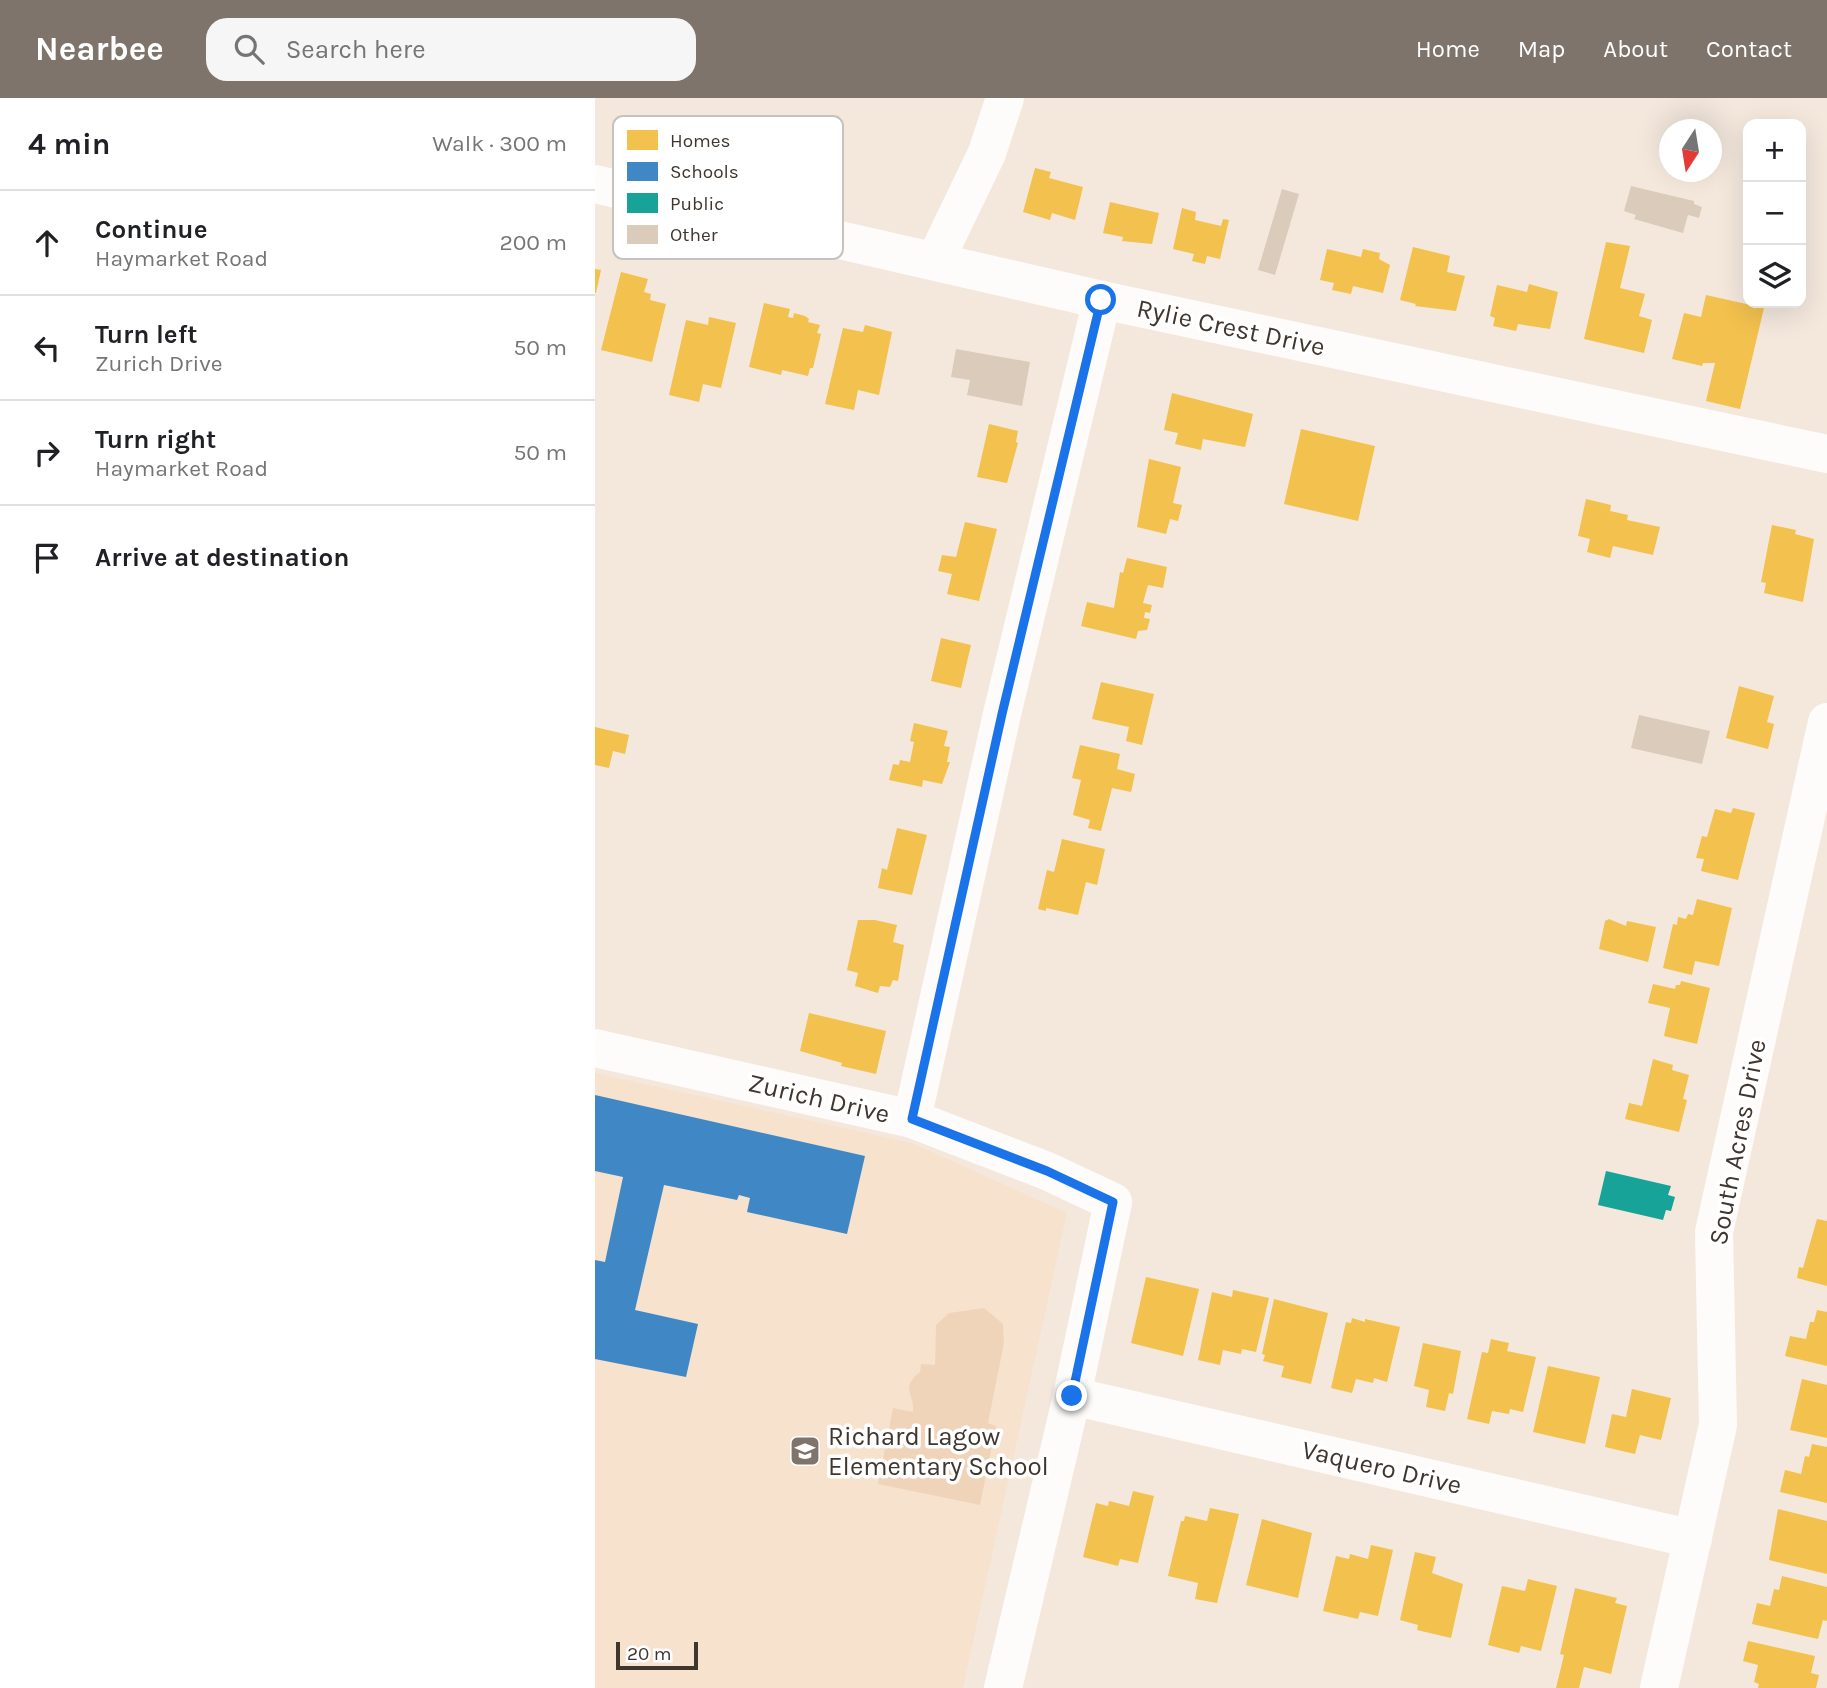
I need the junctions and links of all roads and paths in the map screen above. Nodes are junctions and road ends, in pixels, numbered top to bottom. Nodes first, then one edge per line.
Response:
1 (1005, 98) edge
2 (595, 184) edge
3 (613, 188) edge
4 (843, 240) edge
5 (935, 261) junction
6 (1101, 300) junction
7 (1827, 454) edge
8 (1827, 722) edge
9 (595, 1048) edge
10 (912, 1119) junction
11 (1072, 1396) junction
12 (1693, 1539) junction
13 (1003, 1688) edge
14 (1659, 1688) edge

1 - 5 street
2 - 3 street, Rylie Crest Drive
4 - 5 street, Rylie Crest Drive
5 - 6 street, Rylie Crest Drive
6 - 7 street, Rylie Crest Drive
6 - 10 street
8 - 12 street, South Acres Drive
9 - 10 street, Zurich Drive
10 - 11 street, Zurich Drive
11 - 12 street, Vaquero Drive
11 - 13 street
12 - 14 street, South Acres Drive

